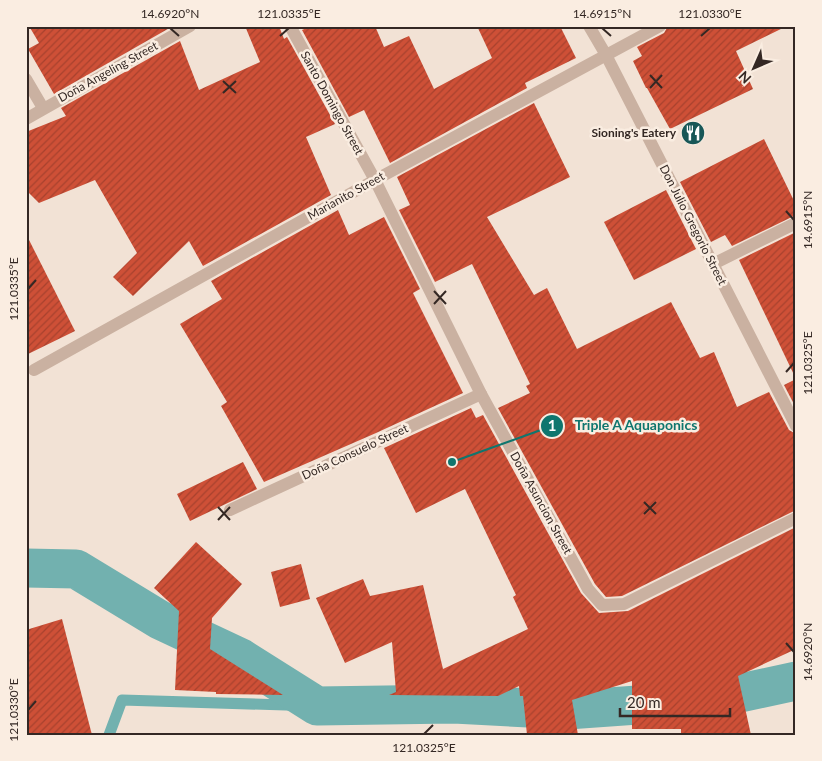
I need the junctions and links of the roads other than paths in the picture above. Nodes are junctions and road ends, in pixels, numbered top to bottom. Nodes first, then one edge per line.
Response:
1 (190, 26) edge
2 (290, 26) edge
3 (589, 26) edge
4 (660, 26) edge
5 (606, 55) junction
6 (26, 79) edge
7 (43, 108) junction
8 (26, 119) edge
9 (374, 180) junction
10 (796, 222) edge
11 (714, 264) junction
12 (34, 370) dead end
13 (481, 394) junction
14 (796, 426) edge
15 (230, 510) dead end
16 (796, 518) edge

1 - 7 street, Doña Angeling Street
2 - 9 street, Santo Domingo Street
3 - 5 street, Don Julio Gregorio Street
4 - 5 street, Marianito Street
5 - 9 street, Marianito Street
5 - 11 street, Don Julio Gregorio Street
6 - 7 street
7 - 8 street, Doña Angeling Street
9 - 12 street, Marianito Street
9 - 13 street, Doña Asuncion Street
10 - 11 street
11 - 14 street, Don Julio Gregorio Street
13 - 15 street, Doña Consuelo Street
13 - 16 street, Doña Asuncion Street

